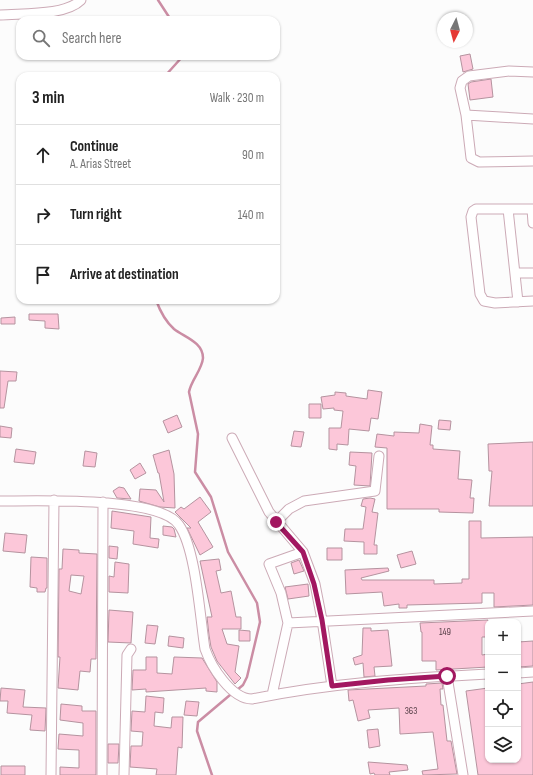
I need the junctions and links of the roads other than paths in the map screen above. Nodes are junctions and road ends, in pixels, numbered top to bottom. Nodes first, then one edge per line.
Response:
1 (81, 0) edge
2 (0, 15) edge
3 (533, 72) edge
4 (466, 115) junction
5 (533, 119) edge
6 (533, 161) edge
7 (508, 209) junction
8 (532, 209) edge
9 (533, 223) edge
10 (516, 273) junction
11 (533, 273) edge
12 (533, 301) edge
13 (518, 302) junction
14 (232, 438) dead end
15 (379, 456) dead end
16 (54, 500) junction
17 (0, 501) edge
18 (103, 502) junction
19 (276, 522) junction
20 (303, 552) junction
21 (533, 611) edge
22 (322, 620) junction
23 (288, 623) junction
24 (131, 649) dead end
25 (533, 672) edge
26 (521, 673) edge
27 (485, 674) edge
28 (447, 676) junction
29 (332, 686) junction
30 (272, 695) junction
31 (51, 775) edge
32 (102, 775) edge
33 (124, 775) edge
34 (463, 775) edge

1 - 2 street
3 - 4 street
4 - 5 street
4 - 6 street
7 - 8 street
7 - 10 street
7 - 13 street
8 - 9 street
10 - 11 street
10 - 13 street
12 - 13 street
14 - 19 street
15 - 19 street
16 - 17 street
16 - 18 street
16 - 31 street
18 - 30 street
18 - 32 street
19 - 20 street
20 - 22 street
20 - 23 street
21 - 22 street
22 - 23 street
22 - 29 street
23 - 30 street
24 - 33 street
25 - 26 street
27 - 28 street
28 - 29 street
28 - 34 street
29 - 30 street

